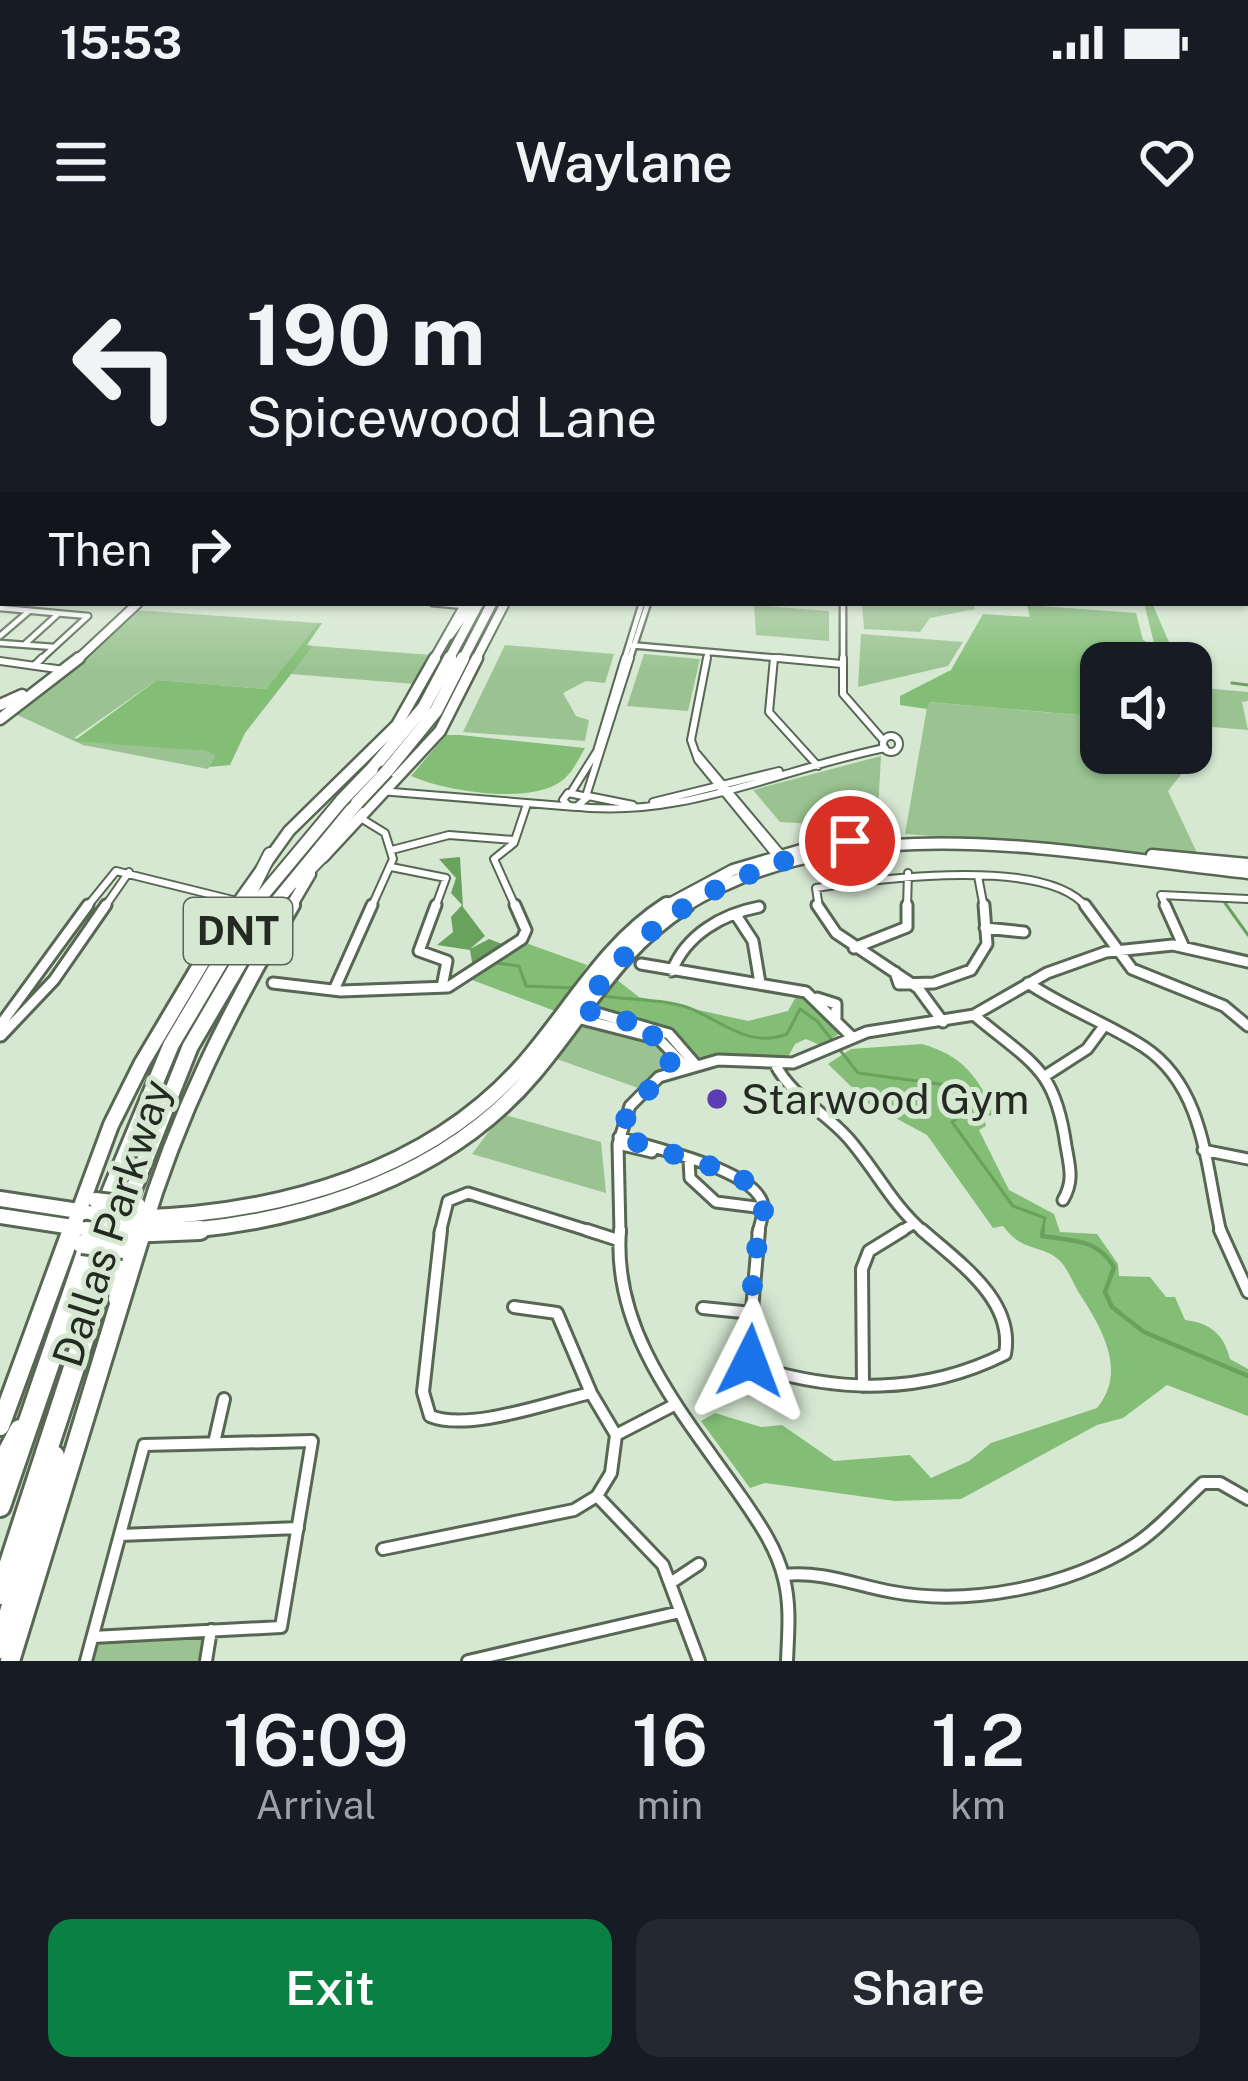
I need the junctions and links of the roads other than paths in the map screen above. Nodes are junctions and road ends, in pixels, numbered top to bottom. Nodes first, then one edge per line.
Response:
1 (130, 606) edge
2 (468, 606) edge
3 (468, 606) edge
4 (497, 606) edge
5 (498, 606) edge
6 (645, 606) edge
7 (843, 606) edge
8 (0, 608) edge
9 (29, 610) junction
10 (59, 613) junction
11 (449, 634) joint
12 (490, 634) joint
13 (0, 640) edge
14 (24, 645) junction
15 (633, 645) junction
16 (56, 648) junction
17 (708, 652) junction
18 (773, 657) junction
19 (0, 661) edge
20 (842, 664) junction
21 (34, 665) junction
22 (61, 670) junction
23 (1, 712) edge
24 (597, 757) junction
25 (816, 764) junction
26 (357, 767) junction
27 (379, 770) junction
28 (405, 774) junction
29 (341, 782) junction
30 (724, 788) junction
31 (388, 789) junction
32 (570, 792) junction
33 (587, 795) junction
34 (475, 797) junction
35 (527, 803) junction
36 (351, 804) junction
37 (569, 806) junction
38 (515, 841) junction
39 (392, 850) junction
40 (327, 851) junction
41 (270, 854) junction
42 (780, 857) junction
43 (391, 867) junction
44 (1243, 868) edge
45 (129, 872) junction
46 (908, 873) junction
47 (978, 876) junction
48 (105, 885) junction
49 (119, 885) junction
50 (698, 893) junction
51 (1248, 899) edge
52 (237, 901) junction
53 (759, 907) dead end
54 (736, 915) junction
55 (985, 928) junction
56 (1024, 932) dead end
57 (67, 937) junction
58 (80, 939) junction
59 (1183, 945) junction
60 (853, 948) junction
61 (620, 950) junction
62 (1113, 951) junction
63 (1248, 962) edge
64 (641, 964) dead end
65 (673, 971) junction
66 (39, 974) junction
67 (53, 975) junction
68 (760, 982) junction
69 (273, 983) dead end
70 (1028, 983) junction
71 (442, 987) junction
72 (918, 987) junction
73 (334, 990) junction
74 (573, 1011) junction
75 (974, 1015) junction
76 (943, 1022) junction
77 (1248, 1025) edge
78 (1103, 1026) junction
79 (1, 1036) edge
80 (848, 1040) junction
81 (194, 1041) junction
82 (674, 1044) junction
83 (775, 1064) junction
84 (690, 1065) junction
85 (670, 1072) junction
86 (1045, 1076) junction
87 (154, 1077) junction
88 (619, 1140) junction
89 (1203, 1150) junction
90 (1248, 1159) edge
91 (689, 1160) junction
92 (0, 1199) edge
93 (1063, 1201) dead end
94 (764, 1208) junction
95 (0, 1216) edge
96 (84, 1220) junction
97 (914, 1224) junction
98 (136, 1226) junction
99 (618, 1240) junction
100 (1248, 1292) edge
101 (514, 1307) dead end
102 (703, 1308) dead end
103 (752, 1313) junction
104 (74, 1368) junction
105 (863, 1386) junction
106 (591, 1393) junction
107 (224, 1399) dead end
108 (676, 1404) junction
109 (35, 1405) junction
110 (0, 1426) edge
111 (616, 1435) junction
112 (214, 1443) junction
113 (0, 1468) edge
114 (597, 1496) junction
115 (1248, 1499) edge
116 (0, 1507) edge
117 (298, 1528) junction
118 (120, 1535) junction
119 (383, 1549) dead end
120 (699, 1564) dead end
121 (784, 1575) junction
122 (672, 1582) junction
123 (0, 1594) edge
124 (680, 1612) junction
125 (212, 1630) junction
126 (93, 1637) junction
127 (0, 1648) edge
128 (10, 1661) edge
129 (86, 1661) edge
130 (206, 1661) edge
131 (468, 1661) edge
132 (699, 1661) edge
133 (787, 1661) edge

1 - 22 main road
2 - 27 highway, DNT
3 - 11 highway
4 - 27 highway, DNT
5 - 12 highway
6 - 15 street
7 - 20 street
8 - 9 street
9 - 10 street
9 - 13 street
10 - 14 street
10 - 16 street
11 - 26 main road, Dallas Parkway
12 - 28 main road, Dallas Parkway
13 - 14 street
14 - 16 street
15 - 17 street
15 - 24 street
16 - 21 street
17 - 18 street
17 - 30 street
18 - 20 street
18 - 25 street
19 - 21 street
20 - 25 street
21 - 22 street
22 - 23 main road
22 - 23 main road
24 - 32 street
24 - 33 street
25 - 30 street
26 - 28 main road
26 - 29 main road, Dallas Parkway
27 - 36 highway, DNT, bridge
28 - 31 main road, Dallas Parkway
29 - 31 street
29 - 36 main road, Dallas Parkway
30 - 33 street
30 - 37 street
30 - 42 street
31 - 34 street
31 - 36 main road, Dallas Parkway
32 - 33 street
32 - 34 street
32 - 37 street
33 - 37 street
34 - 35 street
35 - 37 street
35 - 38 street
36 - 39 street
36 - 40 main road, Dallas Parkway
36 - 41 main road, Dallas Parkway
36 - 81 highway, DNT
36 - 87 highway, DNT
38 - 39 street
38 - 71 street
39 - 43 street
40 - 81 highway
40 - 98 main road, Dallas Parkway
41 - 52 main road, Dallas Parkway
41 - 87 highway
42 - 44 main road
42 - 50 main road
43 - 71 street
43 - 73 street
45 - 48 street
45 - 49 street
45 - 52 street
46 - 47 street
46 - 60 street
46 - 60 street
47 - 55 street
47 - 62 street
48 - 49 street
48 - 57 street
49 - 58 street
50 - 61 main road
50 - 61 main road
51 - 59 street
52 - 96 main road, Dallas Parkway
53 - 54 street
54 - 65 street
54 - 68 street
55 - 56 street
55 - 72 street
57 - 58 street
57 - 66 street
58 - 67 street
59 - 62 street
59 - 63 street
60 - 72 street
61 - 74 main road
62 - 70 street
62 - 77 street
64 - 65 street
65 - 68 street
66 - 67 street
66 - 79 street
67 - 79 street
68 - 80 street
69 - 73 street
70 - 75 street
70 - 78 street
71 - 73 street
72 - 76 street
74 - 82 street
74 - 98 main road
75 - 76 street
75 - 86 street
76 - 80 street
78 - 86 street
78 - 89 street
80 - 83 street
81 - 104 highway, DNT
82 - 84 street
82 - 85 street
83 - 84 street
83 - 97 street
84 - 85 street
85 - 88 street
86 - 93 street
87 - 109 highway, DNT
88 - 91 street
88 - 99 street
89 - 90 street
89 - 100 street
91 - 94 street
91 - 94 street
92 - 96 main road
94 - 103 street
95 - 96 main road
96 - 98 main road, bridge
96 - 98 main road, bridge
96 - 110 main road, Dallas Parkway
97 - 105 street
97 - 105 street
98 - 128 main road, Dallas Parkway
99 - 106 street
99 - 108 street
101 - 106 street
102 - 103 street
103 - 105 street
104 - 123 highway, DNT
104 - 127 highway
106 - 111 street
107 - 112 street
108 - 111 street
108 - 121 street
109 - 113 highway
109 - 116 highway, DNT
111 - 114 street
112 - 117 street
112 - 118 street
114 - 119 street
114 - 122 street
115 - 121 street
117 - 118 street
117 - 125 street
118 - 126 street
120 - 122 street
121 - 133 street
122 - 124 street
124 - 131 street
124 - 132 street
125 - 126 street
125 - 130 street
126 - 129 street

